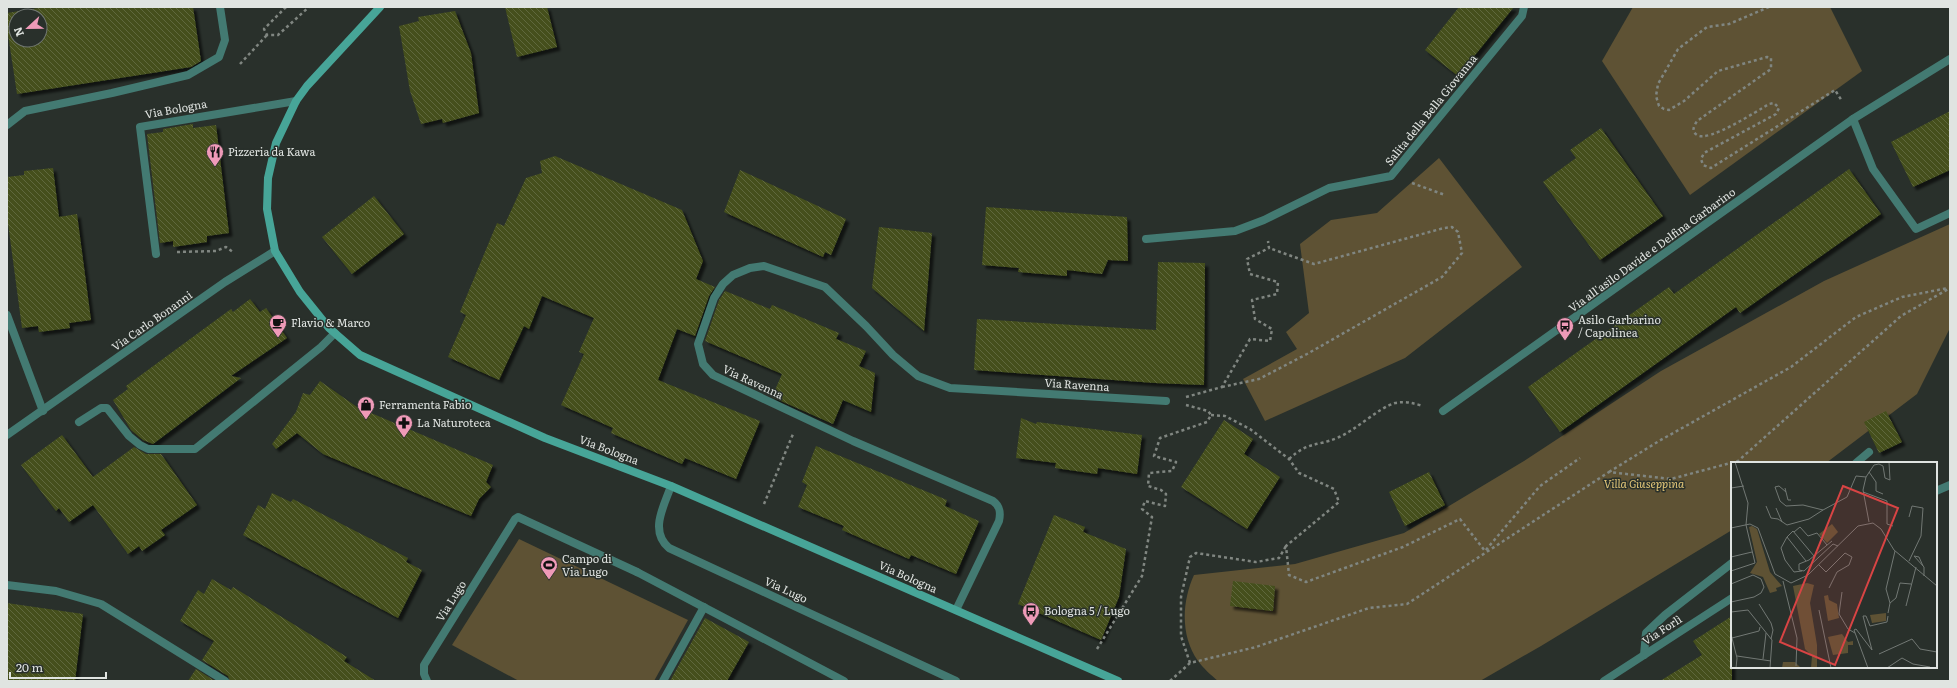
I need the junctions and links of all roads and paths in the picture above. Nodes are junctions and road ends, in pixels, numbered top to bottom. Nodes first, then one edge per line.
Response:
1 (220, 7) edge
2 (286, 7) edge
3 (309, 7) edge
4 (380, 7) edge
5 (1524, 7) edge
6 (1769, 7) edge
7 (1950, 59) edge
8 (296, 100) junction
9 (1853, 119) junction
10 (7, 125) edge
11 (1391, 176) junction
12 (1445, 195) dead end
13 (1950, 213) edge
14 (1264, 220) junction
15 (1146, 239) dead end
16 (1269, 248) junction
17 (275, 251) junction
18 (156, 254) joint
19 (252, 265) junction
20 (1950, 287) edge
21 (7, 315) edge
22 (335, 333) junction
23 (1222, 387) junction
24 (1166, 401) dead end
25 (43, 411) junction
26 (1443, 411) joint
27 (1211, 415) junction
28 (800, 416) junction
29 (79, 422) dead end
30 (7, 435) edge
31 (1869, 452) dead end
32 (1580, 458) dead end
33 (1289, 459) junction
34 (1734, 462) edge
35 (1857, 462) edge
36 (1731, 463) edge
37 (1609, 472) junction
38 (1950, 485) edge
39 (671, 486) junction
40 (1937, 491) edge
41 (756, 523) junction
42 (1286, 546) junction
43 (1485, 551) junction
44 (1731, 564) edge
45 (7, 585) edge
46 (1731, 599) edge
47 (704, 607) junction
48 (956, 610) junction
49 (1644, 655) junction
50 (1190, 663) junction
51 (1086, 666) junction
52 (225, 681) edge
53 (427, 681) edge
54 (663, 681) edge
55 (844, 681) edge
56 (956, 681) edge
57 (1118, 681) edge
58 (1170, 681) edge
59 (1604, 681) edge

1 - 10 street
2 - 3 path
4 - 8 street, Via Bologna
5 - 11 street, Salita della Bella Giovanna
6 - 9 path
7 - 9 street, Via all'asilo Davide e Delfina Garbarino
8 - 17 street, Via Bologna
8 - 18 street, Via Bologna
9 - 13 street
9 - 26 street, Via all'asilo Davide e Delfina Garbarino
11 - 12 path
11 - 14 street, Salita della Bella Giovanna
14 - 15 street, Salita della Bella Giovanna
14 - 16 path
16 - 23 path
16 - 23 path
17 - 19 street, Via Carlo Bonanni
17 - 22 street, Via Bologna
18 - 19 path
19 - 25 street, Via Carlo Bonanni
20 - 34 path
20 - 37 path
21 - 25 street
22 - 29 street
22 - 39 street, Via Bologna
23 - 27 path
24 - 28 street, Via Ravenna
25 - 30 street, Via Carlo Bonanni
26 - 33 path
27 - 33 path
27 - 51 path
28 - 41 path
28 - 48 street, Via Ravenna
31 - 35 street
32 - 43 path
33 - 42 path
36 - 37 path
37 - 43 path
38 - 40 street
39 - 41 street, Via Bologna
39 - 56 street, Via Lugo
41 - 48 street, Via Bologna
42 - 43 path
42 - 50 path
43 - 50 path
44 - 49 street
45 - 52 street
46 - 49 street, Via Forlì
47 - 53 street, Via Lugo
47 - 54 street
47 - 55 street, Via Lugo
48 - 51 street, Via Bologna
49 - 59 street, Via Forlì
50 - 58 path
51 - 57 street, Via Bologna

